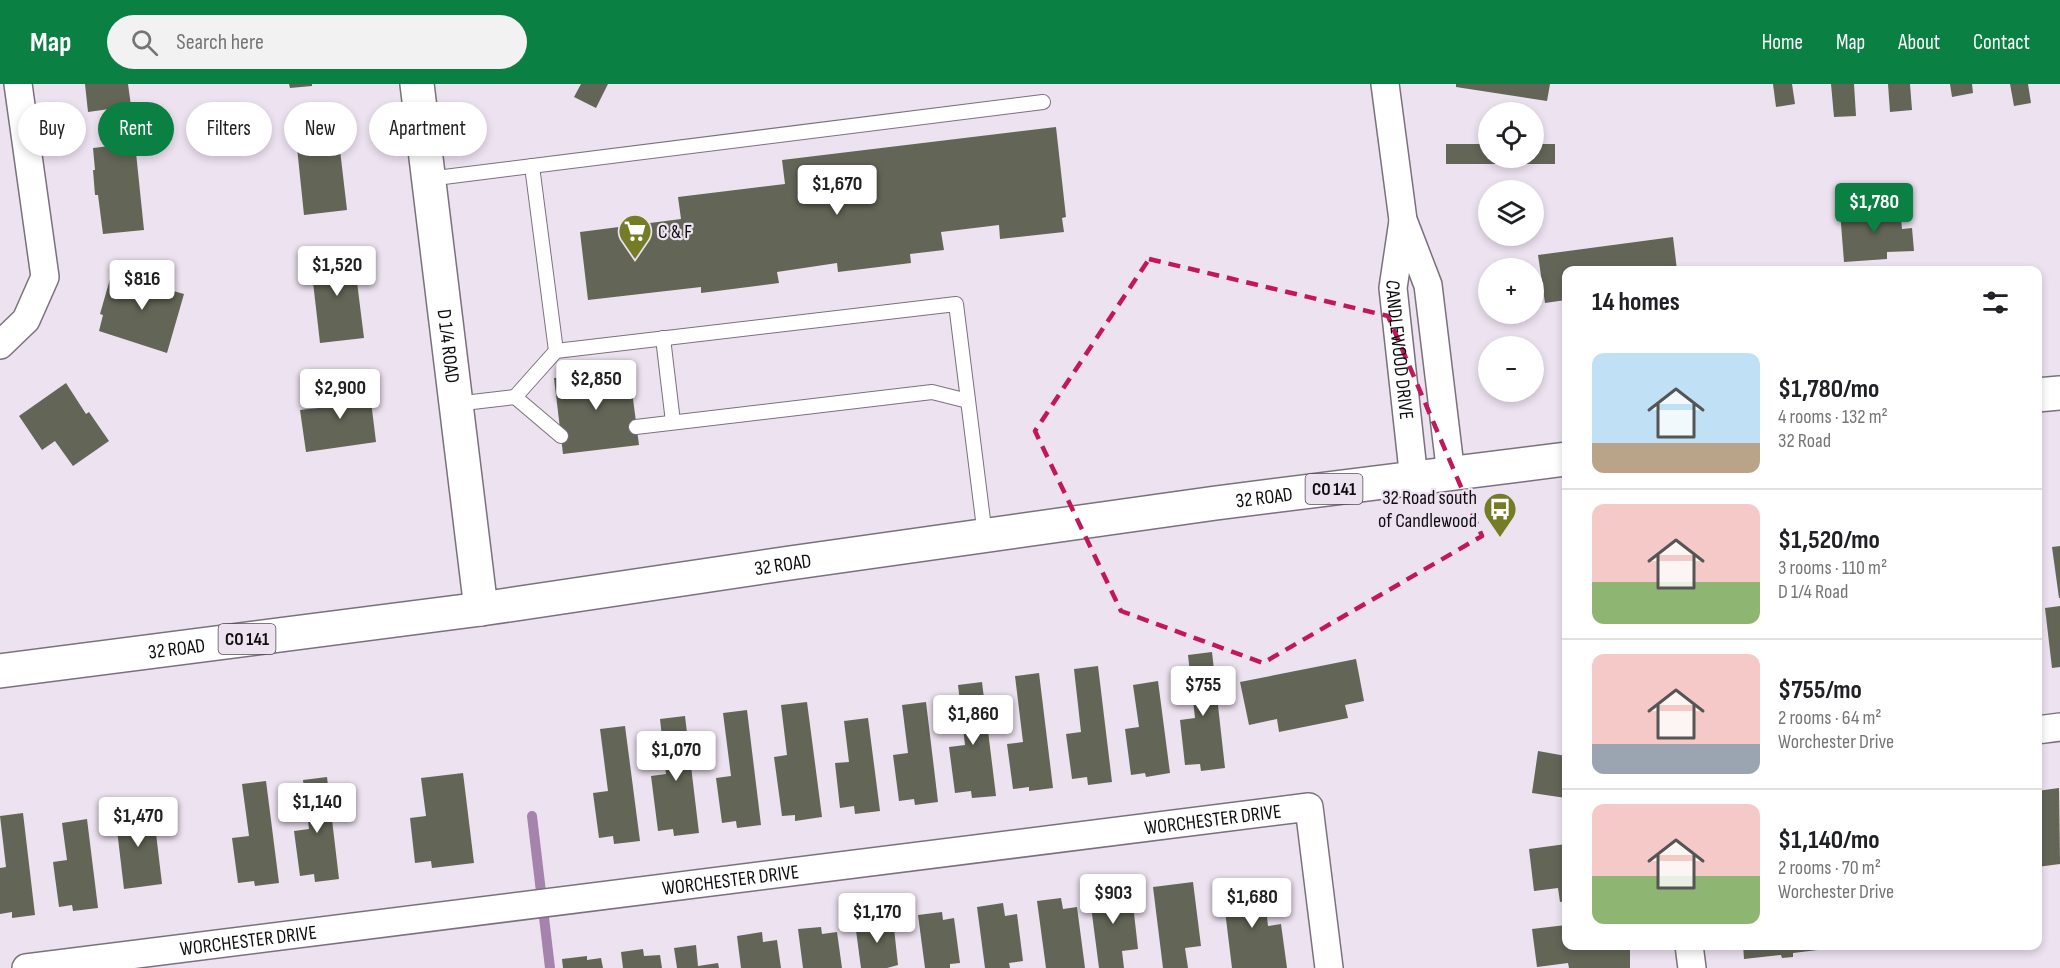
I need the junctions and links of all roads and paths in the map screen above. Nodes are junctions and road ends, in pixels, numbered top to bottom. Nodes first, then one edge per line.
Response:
1 (18, 84) edge
2 (417, 84) edge
3 (1385, 84) edge
4 (1043, 102) dead end
5 (532, 166) junction
6 (428, 179) junction
7 (1403, 220) junction
8 (663, 338) junction
9 (0, 345) edge
10 (556, 351) junction
11 (2060, 393) edge
12 (2042, 395) edge
13 (515, 397) junction
14 (968, 401) junction
15 (455, 404) junction
16 (673, 422) junction
17 (636, 427) dead end
18 (561, 436) dead end
19 (1562, 460) edge
20 (1451, 475) junction
21 (1414, 480) junction
22 (985, 536) junction
23 (482, 609) junction
24 (0, 671) edge
25 (2060, 727) edge
26 (2042, 729) edge
27 (1690, 950) edge
28 (201, 957) edge
29 (26, 968) edge
30 (1329, 968) edge
31 (1692, 968) edge

1 - 9 street
2 - 6 main road, D 1/4 ROAD
3 - 7 street, CANDLEWOOD DRIVE
4 - 5 lane
5 - 6 lane
5 - 10 lane
6 - 15 main road, D 1/4 ROAD
7 - 20 street, CANDLEWOOD DRIVE
7 - 21 street, CANDLEWOOD DRIVE
8 - 10 lane
8 - 14 lane
8 - 16 lane
10 - 13 lane
11 - 12 main road
13 - 15 lane
13 - 18 lane
14 - 16 lane
14 - 22 lane
15 - 23 main road, D 1/4 ROAD
16 - 17 lane
19 - 20 main road, 32 ROAD / CO 141
20 - 21 main road, 32 ROAD / CO 141
21 - 22 main road, 32 ROAD / CO 141
22 - 23 main road, 32 ROAD / CO 141
23 - 24 main road, 32 ROAD / CO 141
25 - 26 street
27 - 31 street
28 - 29 street, WORCHESTER DRIVE
28 - 30 street, WORCHESTER DRIVE

